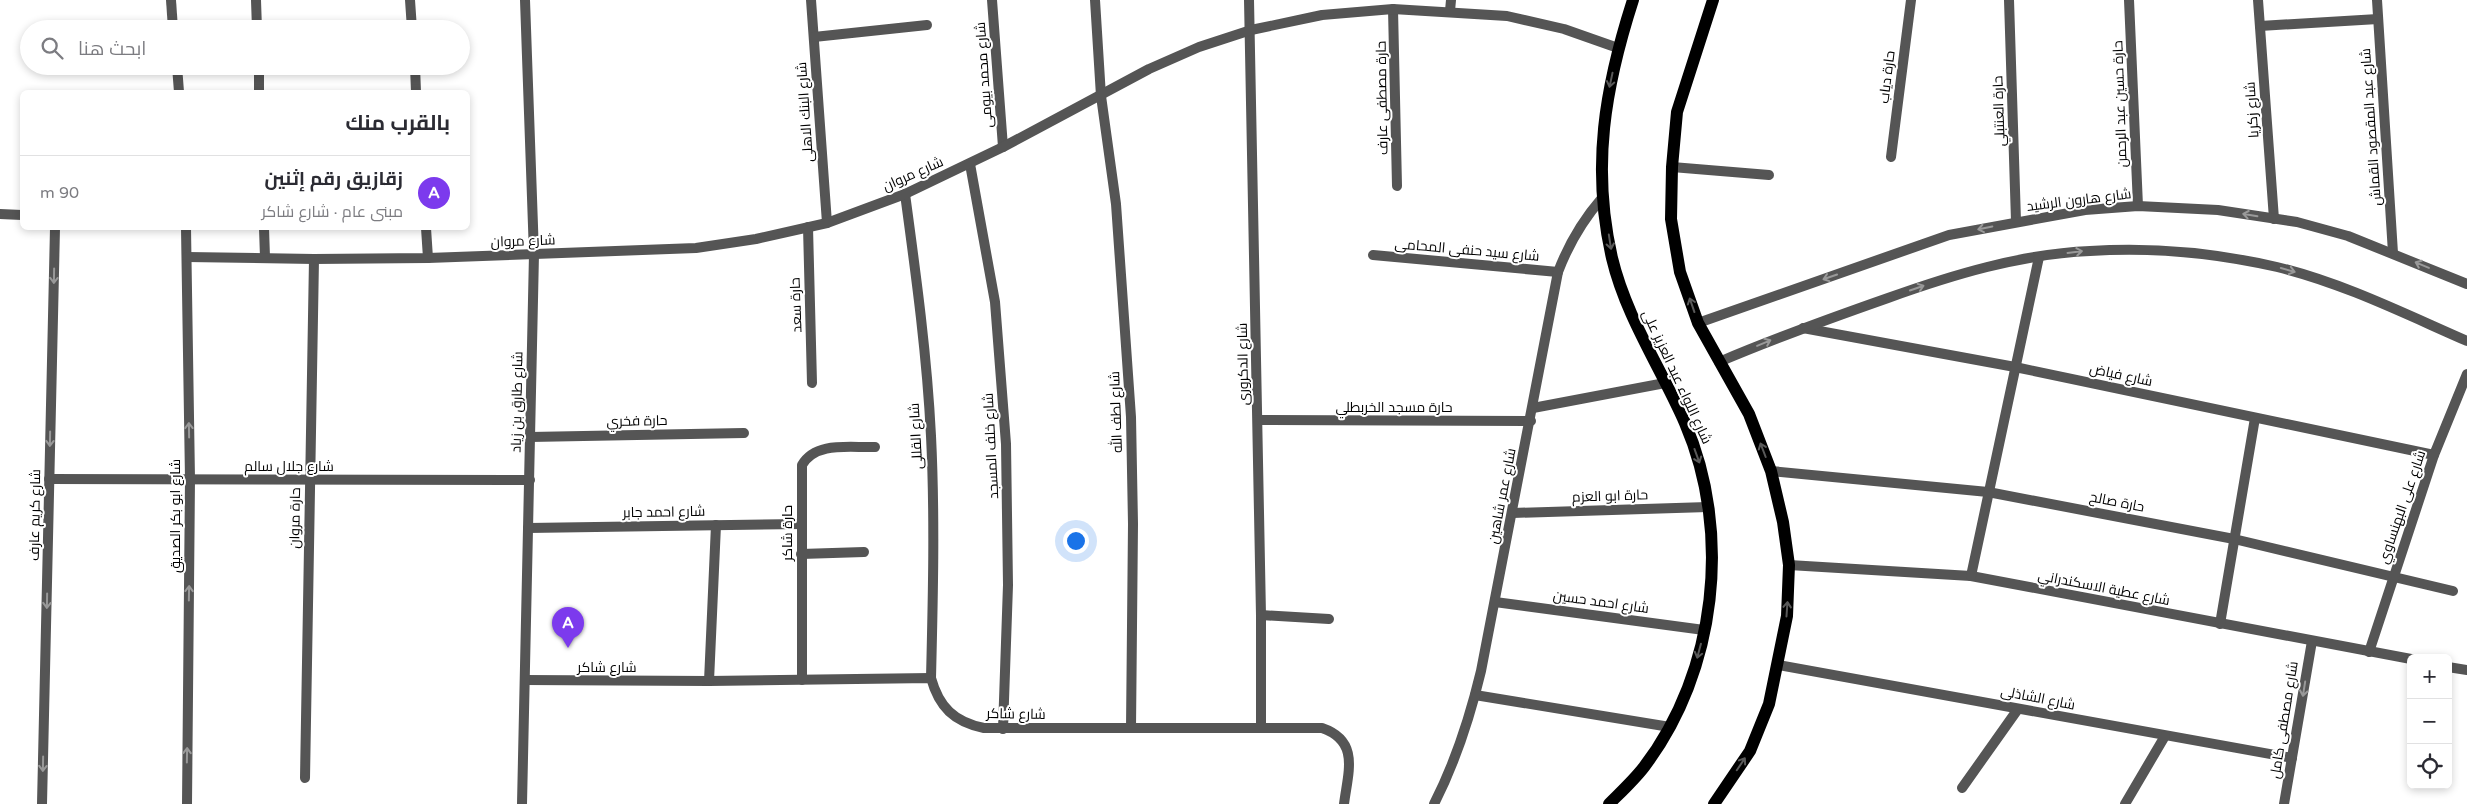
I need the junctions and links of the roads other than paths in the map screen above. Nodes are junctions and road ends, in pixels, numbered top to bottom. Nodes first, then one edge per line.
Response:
1 (171, 0) edge
2 (256, 0) edge
3 (410, 0) edge
4 (525, 0) edge
5 (811, 0) edge
6 (992, 0) edge
7 (1095, 0) edge
8 (1249, 0) edge
9 (1451, 0) edge
10 (1634, 0) edge
11 (1713, 0) edge
12 (1911, 0) edge
13 (2009, 0) edge
14 (2129, 0) edge
15 (2258, 0) edge
16 (2377, 0) edge
17 (1393, 9) junction
18 (1450, 11) junction
19 (2378, 19) junction
20 (172, 20) edge
21 (257, 20) edge
22 (411, 20) edge
23 (927, 26) dead end
24 (2260, 26) junction
25 (1251, 30) junction
26 (814, 37) junction
27 (1618, 48) junction
28 (178, 75) edge
29 (258, 75) edge
30 (415, 75) edge
31 (179, 90) edge
32 (259, 90) edge
33 (416, 90) edge
34 (1101, 96) junction
35 (1003, 147) junction
36 (1891, 158) dead end
37 (970, 164) junction
38 (1672, 167) junction
39 (1768, 175) dead end
40 (1397, 186) dead end
41 (905, 194) junction
42 (1602, 198) junction
43 (2138, 206) junction
44 (0, 214) edge
45 (20, 215) edge
46 (2274, 219) junction
47 (2016, 221) junction
48 (827, 223) junction
49 (808, 227) junction
50 (55, 230) edge
51 (186, 230) edge
52 (264, 230) edge
53 (426, 230) edge
54 (2392, 253) junction
55 (534, 254) junction
56 (1373, 255) dead end
57 (265, 257) junction
58 (2039, 257) junction
59 (187, 258) junction
60 (428, 258) junction
61 (314, 259) junction
62 (1558, 272) junction
63 (2467, 284) edge
64 (1698, 323) junction
65 (1800, 328) junction
66 (2467, 341) edge
67 (1719, 362) junction
68 (2015, 368) junction
69 (2467, 374) edge
70 (812, 382) dead end
71 (1665, 383) junction
72 (1533, 408) junction
73 (2254, 418) junction
74 (1258, 420) junction
75 (1531, 421) junction
76 (744, 433) dead end
77 (530, 437) junction
78 (875, 447) dead end
79 (2434, 455) junction
80 (1771, 471) junction
81 (49, 479) junction
82 (190, 479) junction
83 (310, 480) junction
84 (530, 480) junction
85 (1988, 492) junction
86 (1708, 506) junction
87 (1513, 513) junction
88 (801, 524) junction
89 (716, 525) junction
90 (528, 528) junction
91 (2234, 539) junction
92 (864, 552) dead end
93 (801, 554) junction
94 (1789, 565) junction
95 (1971, 576) junction
96 (2394, 577) junction
97 (2453, 591) dead end
98 (1495, 602) junction
99 (1261, 615) junction
100 (1329, 619) dead end
101 (2220, 624) junction
102 (1704, 630) junction
103 (2312, 641) junction
104 (2369, 652) junction
105 (2407, 659) edge
106 (1778, 665) junction
107 (2452, 668) edge
108 (2467, 670) edge
109 (931, 678) junction
110 (525, 680) junction
111 (802, 680) junction
112 (709, 681) junction
113 (1475, 695) junction
114 (2018, 709) junction
115 (1261, 727) junction
116 (1670, 727) junction
117 (1131, 728) junction
118 (1003, 729) junction
119 (2166, 736) junction
120 (2292, 758) junction
121 (305, 778) dead end
122 (1962, 788) dead end
123 (42, 804) edge
124 (187, 804) edge
125 (522, 804) edge
126 (1344, 804) edge
127 (1434, 804) edge
128 (1609, 804) edge
129 (1714, 804) edge
130 (2125, 804) edge
131 (2284, 804) edge

1 - 20 street
2 - 21 street
3 - 22 street
4 - 55 street, شارع طارق بن زياد
5 - 26 street, شارع البنك الاهلى
6 - 35 street, شارع محمد بيومى
7 - 34 street, شارع لطف الله
8 - 25 street, شارع الدكرورى
9 - 18 street
10 - 27 main road, شارع اللواء عبد العزيز على
11 - 38 main road
12 - 36 street, حارة دياب
13 - 47 street, حارة العنتبلي
14 - 43 street, حارة حسين عبد الرحمن
15 - 24 street, شارع زكريا
16 - 19 street, شارع عبد المقصود القماش
17 - 18 street, شارع مروان
17 - 25 street, شارع مروان
17 - 40 street, حارة مصطفى عارف
18 - 27 street, شارع مروان
19 - 24 street
19 - 54 street, شارع عبد المقصود القماش
23 - 26 street
24 - 46 street, شارع زكريا
25 - 34 street, شارع مروان
25 - 74 street, شارع الدكرورى
26 - 48 street, شارع البنك الاهلى
27 -> 42 main road, شارع اللواء عبد العزيز على
28 - 31 street
29 - 32 street
30 - 33 street
34 - 35 street, شارع مروان
34 - 117 street, شارع لطف الله
35 - 37 street, شارع مروان
37 - 41 street, شارع مروان
37 - 118 street, شارع خلف المسجد
38 - 39 street
64 -> 38 main road
41 - 48 street, شارع مروان
41 - 109 street, شارع القللى
42 - 62 street, شارع عمر شاهين
42 -> 71 main road, شارع اللواء عبد العزيز على
46 -> 43 street, شارع هارون الرشيد
43 - 47 street, شارع هارون الرشيد
44 - 45 street
46 - 54 street, شارع هارون الرشيد
47 -> 64 street, شارع هارون الرشيد
48 - 49 street, شارع مروان
49 - 55 street, شارع مروان
49 - 70 street, حارة سعد
50 -> 81 street, شارع كريم عارف
51 - 59 street, شارع ابو بكر الصديق
52 - 57 street
53 - 60 street
63 -> 54 street, شارع هارون الرشيد
55 - 60 street, شارع مروان
55 - 77 street, شارع طارق بن زياد
56 - 62 street, شارع سيد حنفى المحامى
57 - 59 street, شارع مروان
57 - 61 street, شارع مروان
65 -> 58 street
58 -> 66 street
58 - 68 street
82 -> 59 street, شارع ابو بكر الصديق
60 - 61 street, شارع مروان
61 - 83 street, حارة مروان
62 - 72 street, شارع عمر شاهين
64 - 67 main road
67 -> 65 street
65 - 68 street, شارع فياض
80 -> 67 main road
68 - 73 street, شارع فياض
68 - 85 street
69 - 79 street, شارع على البهنساوي
71 - 72 street
71 -> 86 main road, شارع اللواء عبد العزيز على
72 - 75 street, شارع عمر شاهين
73 - 79 street, شارع فياض
73 - 91 street
74 - 75 street, حارة مسجد الخربطلي
74 - 99 street, شارع الدكرورى
75 - 87 street, شارع عمر شاهين
76 - 77 street, حارة فخري
77 - 84 street, شارع طارق بن زياد
78 - 88 street, حارة شاكر
79 - 96 street, شارع على البهنساوي
80 - 85 street, حارة صالح
80 - 94 main road
81 - 82 street, شارع جلال سالم
81 -> 123 street, شارع كريم عارف
82 - 83 street, شارع جلال سالم
124 -> 82 street, شارع ابو بكر الصديق
83 - 84 street, شارع جلال سالم
83 - 121 street, حارة مروان
84 - 90 street, شارع طارق بن زياد
85 - 91 street, حارة صالح
85 - 95 street
86 - 87 street, حارة ابو العزم
86 - 102 main road, شارع اللواء عبد العزيز على
87 - 98 street, شارع عمر شاهين
88 - 89 street, شارع احمد جابر
88 - 93 street, حارة شاكر
89 - 90 street, شارع احمد جابر
89 - 112 street
90 - 110 street, شارع طارق بن زياد
91 - 96 street, حارة صالح
91 - 101 street
92 - 93 street
93 - 111 street, حارة شاكر
94 - 95 street, شارع عطية الاسكندراني
106 -> 94 main road
95 - 101 street, شارع عطية الاسكندراني
96 - 97 street, حارة صالح
96 - 104 street, شارع على البهنساوي
98 - 102 street, شارع احمد حسين
98 - 113 street, شارع عمر شاهين
99 - 100 street
99 - 115 street, شارع الدكرورى
101 - 103 street, شارع عطية الاسكندراني
102 -> 116 main road, شارع اللواء عبد العزيز على
103 - 104 street, شارع عطية الاسكندراني
103 -> 120 street, شارع مصطفى كامل
104 - 105 street, شارع عطية الاسكندراني
106 - 114 street, شارع الشاذلى
129 -> 106 main road
107 - 108 street
109 - 111 street, شارع شاكر
109 - 118 street, شارع شاكر
110 - 112 street, شارع شاكر
110 - 125 street, شارع طارق بن زياد
111 - 112 street, شارع شاكر
113 - 116 street
113 - 127 street, شارع عمر شاهين
114 - 119 street, شارع الشاذلى
114 - 122 street
115 - 117 street, شارع شاكر
115 - 126 street, شارع شاكر
116 - 128 main road, شارع اللواء عبد العزيز على
117 - 118 street, شارع شاكر
119 - 120 street, شارع الشاذلى
119 - 130 street
120 - 131 street, شارع مصطفى كامل

